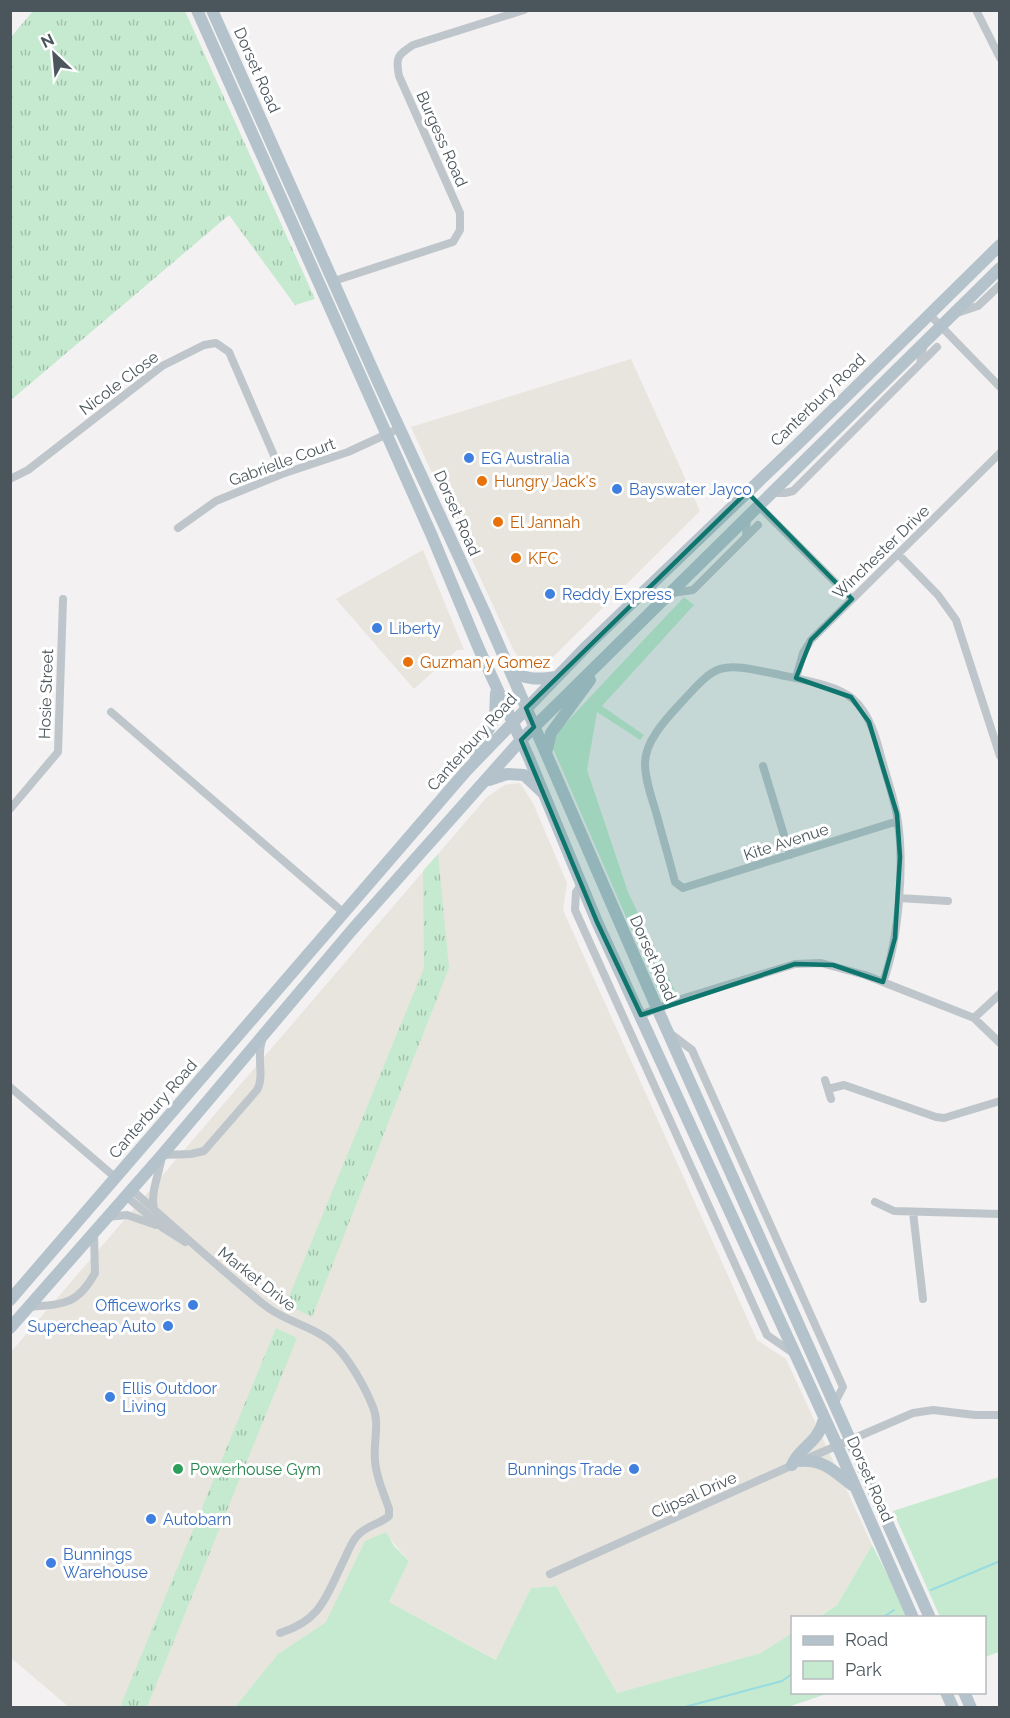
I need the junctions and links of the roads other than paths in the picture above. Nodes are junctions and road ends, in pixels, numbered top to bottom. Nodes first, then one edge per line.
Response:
1 (197, 10) edge
2 (212, 10) edge
3 (524, 10) edge
4 (976, 10) edge
5 (999, 58) edge
6 (999, 244) edge
7 (999, 268) edge
8 (334, 281) junction
9 (999, 285) edge
10 (321, 287) junction
11 (951, 315) junction
12 (928, 316) junction
13 (939, 327) junction
14 (924, 342) junction
15 (937, 347) dead end
16 (920, 364) junction
17 (999, 387) edge
18 (400, 428) junction
19 (387, 434) junction
20 (999, 453) edge
21 (282, 474) junction
22 (10, 479) edge
23 (747, 492) junction
24 (772, 493) junction
25 (759, 506) junction
26 (747, 518) junction
27 (759, 525) dead end
28 (178, 528) dead end
29 (746, 537) junction
30 (899, 555) junction
31 (672, 593) junction
32 (63, 599) dead end
33 (852, 599) junction
34 (614, 648) junction
35 (508, 667) junction
36 (556, 677) junction
37 (796, 678) junction
38 (496, 687) junction
39 (526, 708) junction
40 (111, 712) dead end
41 (512, 721) junction
42 (534, 727) junction
43 (521, 740) junction
44 (546, 753) junction
45 (999, 756) edge
46 (763, 766) dead end
47 (466, 771) junction
48 (483, 783) junction
49 (544, 794) junction
50 (10, 809) edge
51 (898, 821) junction
52 (790, 855) junction
53 (581, 885) junction
54 (899, 898) junction
55 (948, 901) dead end
56 (344, 913) junction
57 (883, 982) junction
58 (999, 994) edge
59 (270, 999) junction
60 (657, 1008) junction
61 (284, 1010) junction
62 (641, 1015) junction
63 (974, 1018) junction
64 (268, 1028) junction
65 (999, 1043) edge
66 (825, 1080) dead end
67 (10, 1087) edge
68 (828, 1089) junction
69 (831, 1099) dead end
70 (999, 1101) edge
71 (694, 1132) junction
72 (162, 1155) junction
73 (686, 1155) junction
74 (116, 1178) junction
75 (129, 1192) junction
76 (875, 1202) dead end
77 (154, 1209) junction
78 (914, 1212) junction
79 (999, 1214) edge
80 (107, 1218) junction
81 (163, 1228) junction
82 (94, 1232) junction
83 (189, 1242) junction
84 (923, 1299) dead end
85 (10, 1300) edge
86 (28, 1307) junction
87 (10, 1328) edge
88 (794, 1354) junction
89 (999, 1414) edge
90 (824, 1419) junction
91 (850, 1440) junction
92 (837, 1445) junction
93 (796, 1463) junction
94 (855, 1488) junction
95 (550, 1574) dead end
96 (913, 1616) edge
97 (930, 1616) edge
98 (280, 1633) dead end

1 - 10 main road, Dorset Road
2 - 8 main road, Dorset Road
3 - 8 street, Burgess Road
4 - 5 street
6 - 12 main road, Canterbury Road
7 - 11 main road, Canterbury Road
8 - 10 main road
8 - 18 main road, Dorset Road
9 - 11 street, Canterbury Road
10 - 19 main road, Dorset Road
11 - 13 main road, Canterbury Road
12 - 13 street
12 - 23 main road, Canterbury Road
13 - 14 main road, Canterbury Road
13 - 17 street
14 - 16 street
14 - 24 main road, Canterbury Road
15 - 16 street, Canterbury Road
16 - 24 street, Canterbury Road
18 - 19 street, Gabrielle Court
18 - 35 main road, Dorset Road
19 - 21 street, Gabrielle Court
19 - 38 main road, Dorset Road
20 - 30 street, Winchester Drive
21 - 22 street, Nicole Close
21 - 28 street, Gabrielle Court
23 - 25 main road
23 - 36 main road, Canterbury Road
24 - 25 main road, Canterbury Road
25 - 26 main road, Canterbury Road
25 - 33 street
26 - 29 street
26 - 31 main road, Canterbury Road
27 - 29 street, Canterbury Road
29 - 31 street, Canterbury Road
30 - 33 street, Winchester Drive
30 - 45 street
31 - 34 main road, Canterbury Road
32 - 50 street, Hosie Street
33 - 37 street, Winchester Drive
34 - 42 main road, Canterbury Road
34 - 44 main road
35 - 36 main road
35 - 39 main road, Dorset Road
36 - 39 main road, Canterbury Road
37 - 51 street
37 - 52 street, Kite Avenue
38 - 41 main road, Dorset Road
38 - 47 main road
39 - 41 main road, Canterbury Road
39 - 42 main road, Dorset Road
40 - 56 street
41 - 43 main road, Dorset Road
41 - 47 main road, Canterbury Road
42 - 43 main road, Canterbury Road
42 - 44 main road, Dorset Road
43 - 48 main road, Canterbury Road
43 - 49 main road, Dorset Road
44 - 60 main road, Dorset Road
46 - 52 street
47 - 56 main road, Canterbury Road
48 - 49 main road
48 - 61 main road, Canterbury Road
49 - 53 main road, Dorset Road
51 - 52 street, Kite Avenue
51 - 54 street
53 - 62 main road, Dorset Road
53 - 73 street
54 - 55 street
54 - 57 street
56 - 59 main road, Canterbury Road
57 - 60 street
57 - 63 street
58 - 63 street
59 - 61 main road
59 - 74 main road, Canterbury Road
60 - 62 street
60 - 91 main road, Dorset Road
61 - 64 main road, Canterbury Road
62 - 71 main road, Dorset Road
63 - 65 street
64 - 72 main road, Canterbury Road
64 - 72 street
66 - 68 street
67 - 74 street
68 - 69 street
68 - 70 street
71 - 73 street
71 - 88 main road, Dorset Road
72 - 75 main road, Canterbury Road
72 - 77 street
73 - 88 street
74 - 75 main road
74 - 85 main road, Canterbury Road
75 - 77 street, Market Drive
75 - 80 main road, Canterbury Road
75 - 81 street, Market Drive
76 - 78 street
77 - 83 street, Market Drive
78 - 79 street
78 - 84 street
80 - 81 street
80 - 82 main road, Canterbury Road
81 - 83 street, Market Drive
82 - 86 main road, Canterbury Road
82 - 86 street
83 - 98 street, Market Drive
86 - 87 main road, Canterbury Road
88 - 90 main road, Dorset Road
89 - 91 street, Clipsal Drive
90 - 92 main road, Dorset Road
90 - 93 main road
91 - 92 street, Clipsal Drive
91 - 97 main road, Dorset Road
92 - 93 street, Clipsal Drive
92 - 94 main road, Dorset Road
93 - 94 main road
93 - 95 street, Clipsal Drive
94 - 96 main road, Dorset Road

